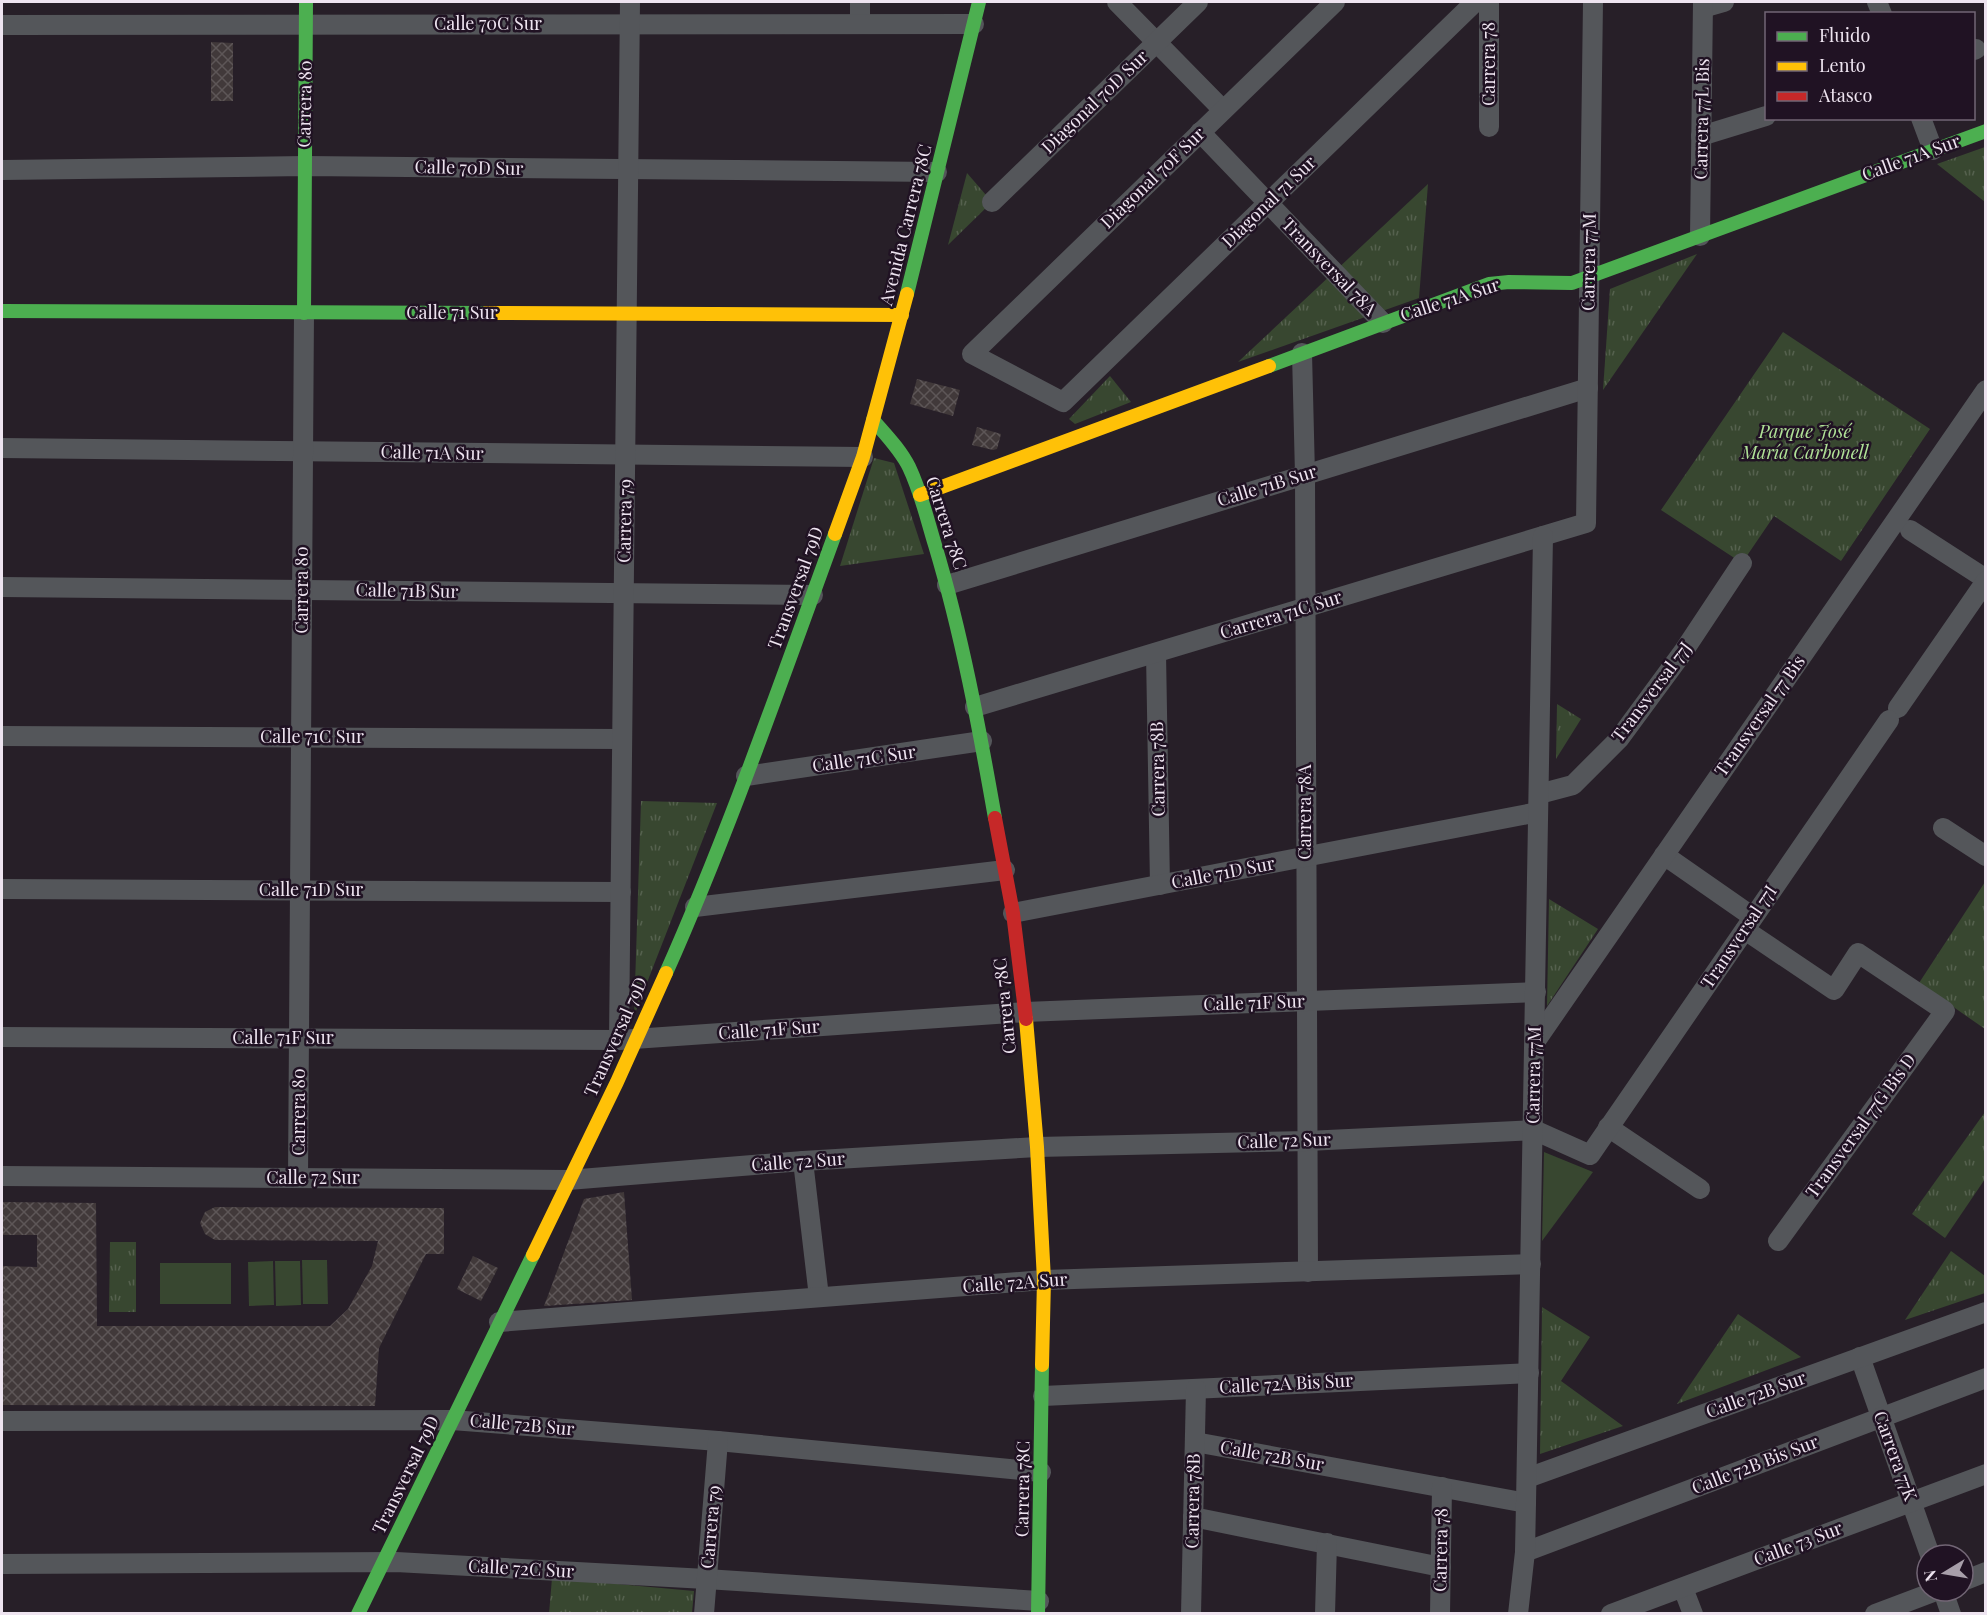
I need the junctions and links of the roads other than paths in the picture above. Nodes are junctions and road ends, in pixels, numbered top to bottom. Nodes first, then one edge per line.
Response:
1 (306, 2) edge
2 (630, 2) edge
3 (860, 2) edge
4 (978, 2) edge
5 (1117, 2) edge
6 (1198, 2) edge
7 (1335, 2) edge
8 (1475, 2) edge
9 (1489, 2) edge
10 (1593, 2) edge
11 (1724, 2) edge
12 (1703, 5) edge
13 (629, 24) junction
14 (860, 24) junction
15 (974, 24) junction
16 (2, 25) edge
17 (306, 25) junction
18 (1157, 42) junction
19 (1223, 110) junction
20 (1765, 117) edge
21 (1923, 120) edge
22 (1489, 127) dead end
23 (1986, 131) edge
24 (1200, 132) junction
25 (1701, 136) junction
26 (1933, 150) junction
27 (305, 166) junction
28 (2, 170) edge
29 (628, 170) junction
30 (937, 172) junction
31 (992, 201) dead end
32 (1268, 203) junction
33 (1700, 236) junction
34 (1588, 277) junction
35 (2, 311) edge
36 (304, 313) junction
37 (627, 314) junction
38 (902, 315) junction
39 (1383, 323) junction
40 (1302, 353) junction
41 (1588, 388) junction
42 (1986, 390) edge
43 (1064, 402) joint
44 (873, 420) junction
45 (2, 448) edge
46 (303, 451) junction
47 (625, 455) junction
48 (863, 457) junction
49 (1305, 475) junction
50 (920, 495) junction
51 (1586, 523) joint
52 (1910, 530) dead end
53 (1543, 536) junction
54 (1742, 563) dead end
55 (1986, 580) edge
56 (947, 585) junction
57 (2, 587) edge
58 (302, 590) junction
59 (624, 593) junction
60 (813, 595) junction
61 (1304, 608) junction
62 (1156, 652) junction
63 (975, 706) junction
64 (2, 736) edge
65 (301, 737) junction
66 (622, 739) junction
67 (982, 741) junction
68 (746, 776) junction
69 (1539, 803) junction
70 (1943, 828) dead end
71 (1664, 855) junction
72 (1986, 856) edge
73 (1305, 857) junction
74 (1005, 870) junction
75 (1160, 885) junction
76 (2, 889) edge
77 (300, 890) junction
78 (621, 892) junction
79 (695, 907) junction
80 (1013, 913) junction
81 (1749, 923) junction
82 (1536, 992) junction
83 (1306, 1001) junction
84 (1025, 1012) junction
85 (2, 1037) edge
86 (299, 1038) junction
87 (628, 1039) junction
88 (1535, 1042) junction
89 (1608, 1127) junction
90 (1534, 1130) junction
91 (1307, 1141) junction
92 (1037, 1147) junction
93 (1590, 1155) joint
94 (803, 1161) junction
95 (2, 1176) edge
96 (298, 1178) junction
97 (568, 1180) junction
98 (1700, 1189) dead end
99 (1778, 1242) dead end
100 (1531, 1264) junction
101 (1308, 1272) junction
102 (1044, 1280) junction
103 (819, 1297) junction
104 (1986, 1312) edge
105 (499, 1322) junction
106 (1860, 1357) junction
107 (1529, 1373) junction
108 (1986, 1378) edge
109 (1196, 1389) junction
110 (1043, 1396) junction
111 (1881, 1418) junction
112 (452, 1420) junction
113 (2, 1421) edge
114 (718, 1441) junction
115 (1195, 1442) junction
116 (1041, 1472) junction
117 (1986, 1474) edge
118 (1527, 1478) junction
119 (1442, 1487) junction
120 (1911, 1502) junction
121 (1526, 1503) junction
122 (1193, 1517) junction
123 (1926, 1543) edge
124 (1327, 1544) junction
125 (1525, 1552) junction
126 (384, 1562) junction
127 (2, 1564) edge
128 (1441, 1567) junction
129 (706, 1579) junction
130 (1683, 1587) junction
131 (1915, 1599) edge
132 (1039, 1607) edge
133 (358, 1614) edge
134 (704, 1614) edge
135 (1191, 1614) edge
136 (1325, 1614) edge
137 (1440, 1614) edge
138 (1518, 1614) edge
139 (1611, 1614) edge
140 (1693, 1614) edge
141 (1875, 1614) edge

1 - 17 street, Carrera 80
2 - 13 street, Carrera 79
3 - 14 street
4 - 15 street, Avenida Carrera 78C
5 - 18 street
6 - 18 street, Diagonal 70D Sur
7 - 19 street, Diagonal 70F Sur
8 - 32 street, Diagonal 71 Sur
9 - 22 street, Carrera 78
10 - 34 street, Carrera 77M
11 - 12 street
12 - 25 street, Carrera 77L Bis
13 - 14 street, Calle 70C Sur
13 - 17 street, Calle 70C Sur
13 - 29 street, Carrera 79
14 - 15 street, Calle 70C Sur
15 - 30 street, Avenida Carrera 78C
16 - 17 street, Calle 70C Sur
17 - 27 street, Carrera 80
18 - 19 street
18 - 31 street, Diagonal 70D Sur
19 - 24 street, Diagonal 70F Sur
20 - 25 street
21 - 26 street
23 - 26 street, Calle 71A Sur
24 - 32 street, Transversal 78A
24 - 43 street, Diagonal 70F Sur
25 - 33 street, Carrera 77L Bis
26 - 33 street, Calle 71A Sur
27 - 28 street, Calle 70D Sur
27 - 29 street, Calle 70D Sur
27 - 36 street, Carrera 80
29 - 30 street, Calle 70D Sur
29 - 37 street, Carrera 79
30 - 38 street, Avenida Carrera 78C
32 - 39 street, Transversal 78A
32 - 43 street, Diagonal 71 Sur
33 - 34 street, Calle 71A Sur
34 - 39 street, Calle 71A Sur
34 - 41 street, Carrera 77M
35 - 36 street, Calle 71 Sur
36 - 37 street, Calle 71 Sur
36 - 46 street, Carrera 80
37 - 38 street, Calle 71 Sur
37 - 47 street, Carrera 79
38 - 44 street, Avenida Carrera 78C
39 - 40 street, Calle 71A Sur
40 - 49 street, Carrera 78A
40 - 50 street, Calle 71A Sur
41 - 49 street, Calle 71B Sur
41 - 51 street, Carrera 77M
42 - 71 street, Transversal 77 Bis
44 - 48 street, Avenida Carrera 78C
44 - 50 street, Carrera 78C
45 - 46 street, Calle 71A Sur
46 - 47 street, Calle 71A Sur
46 - 58 street, Carrera 80
47 - 48 street, Calle 71A Sur
47 - 59 street, Carrera 79
48 - 60 street, Transversal 79D
49 - 56 street, Calle 71B Sur
49 - 61 street, Carrera 78A
50 - 56 street, Carrera 78C
51 - 53 street, Carrera 71C Sur
52 - 55 street
53 - 61 street, Carrera 71C Sur
53 - 69 street, Carrera 77M
54 - 69 street, Transversal 77J
55 - 81 street, Transversal 77I
56 - 63 street, Carrera 78C
57 - 58 street, Calle 71B Sur
58 - 59 street, Calle 71B Sur
58 - 65 street, Carrera 80
59 - 60 street, Calle 71B Sur
59 - 66 street, Carrera 79
60 - 68 street, Transversal 79D
61 - 62 street, Carrera 71C Sur
61 - 73 street, Carrera 78A
62 - 63 street, Carrera 71C Sur
62 - 75 street, Carrera 78B
63 - 67 street, Carrera 78C
64 - 65 street, Calle 71C Sur
65 - 66 street, Calle 71C Sur
65 - 77 street, Carrera 80
66 - 78 street, Carrera 79
67 - 68 street, Calle 71C Sur
67 - 74 street, Carrera 78C
68 - 79 street, Transversal 79D
69 - 73 street, Calle 71D Sur
69 - 82 street, Carrera 77M
70 - 72 street
71 - 81 street
71 - 88 street, Transversal 77 Bis
73 - 75 street, Calle 71D Sur
73 - 83 street, Carrera 78A
74 - 79 street
74 - 80 street, Carrera 78C
75 - 80 street, Calle 71D Sur
76 - 77 street, Calle 71D Sur
77 - 78 street, Calle 71D Sur
77 - 86 street, Carrera 80
78 - 87 street, Carrera 79
79 - 87 street, Transversal 79D
80 - 84 street, Carrera 78C
81 - 89 street, Transversal 77I
81 - 99 street, Transversal 77G Bis D
82 - 83 street, Calle 71F Sur
82 - 88 street, Carrera 77M
83 - 84 street, Calle 71F Sur
83 - 91 street, Carrera 78A
84 - 87 street, Calle 71F Sur
84 - 92 street, Carrera 78C
85 - 86 street, Calle 71F Sur
86 - 87 street, Calle 71F Sur
86 - 96 street, Carrera 80
87 - 97 street, Transversal 79D
88 - 90 street, Carrera 77M
89 - 93 street, Transversal 77I
89 - 98 street
90 - 91 street, Calle 72 Sur
90 - 93 street, Calle 72 Sur
90 - 100 street, Carrera 77M
91 - 92 street, Calle 72 Sur
91 - 101 street, Carrera 78A
92 - 94 street, Calle 72 Sur
92 - 102 street, Carrera 78C
94 - 97 street, Calle 72 Sur
94 - 103 street
95 - 96 street, Calle 72 Sur
96 - 97 street, Calle 72 Sur
97 - 105 street, Transversal 79D
100 - 101 street, Calle 72A Sur
100 - 107 street, Carrera 77M
101 - 102 street, Calle 72A Sur
102 - 103 street, Calle 72A Sur
102 - 110 street, Carrera 78C
103 - 105 street, Calle 72A Sur
104 - 106 street, Calle 72B Sur
105 - 112 street, Transversal 79D
106 - 111 street, Carrera 77K
106 - 118 street, Calle 72B Sur
107 - 109 street, Calle 72A Bis Sur
107 - 118 street, Carrera 77M
108 - 111 street, Calle 72B Bis Sur
109 - 110 street, Calle 72A Bis Sur
109 - 115 street, Carrera 78B
110 - 116 street, Carrera 78C
111 - 120 street, Carrera 77K
111 - 125 street, Calle 72B Bis Sur
112 - 113 street, Calle 72B Sur
112 - 114 street, Calle 72B Sur
112 - 126 street, Transversal 79D
114 - 116 street, Calle 72B Sur
114 - 129 street, Carrera 79
115 - 119 street, Calle 72B Sur
115 - 122 street, Carrera 78B
116 - 132 street, Carrera 78C
117 - 120 street, Calle 73 Sur
118 - 121 street, Carrera 77M
119 - 121 street, Calle 72B Sur
119 - 128 street, Carrera 78
120 - 123 street, Carrera 77K
120 - 130 street, Calle 73 Sur
121 - 125 street, Carrera 77M
122 - 124 street
122 - 135 street, Carrera 78B
124 - 128 street
124 - 136 street
125 - 138 street, Carrera 77M
126 - 127 street, Calle 72C Sur
126 - 129 street, Calle 72C Sur
126 - 133 street, Transversal 79D
128 - 137 street, Carrera 78
129 - 132 street, Calle 72C Sur
129 - 134 street, Carrera 79
130 - 139 street, Calle 73 Sur
130 - 140 street
131 - 141 street

